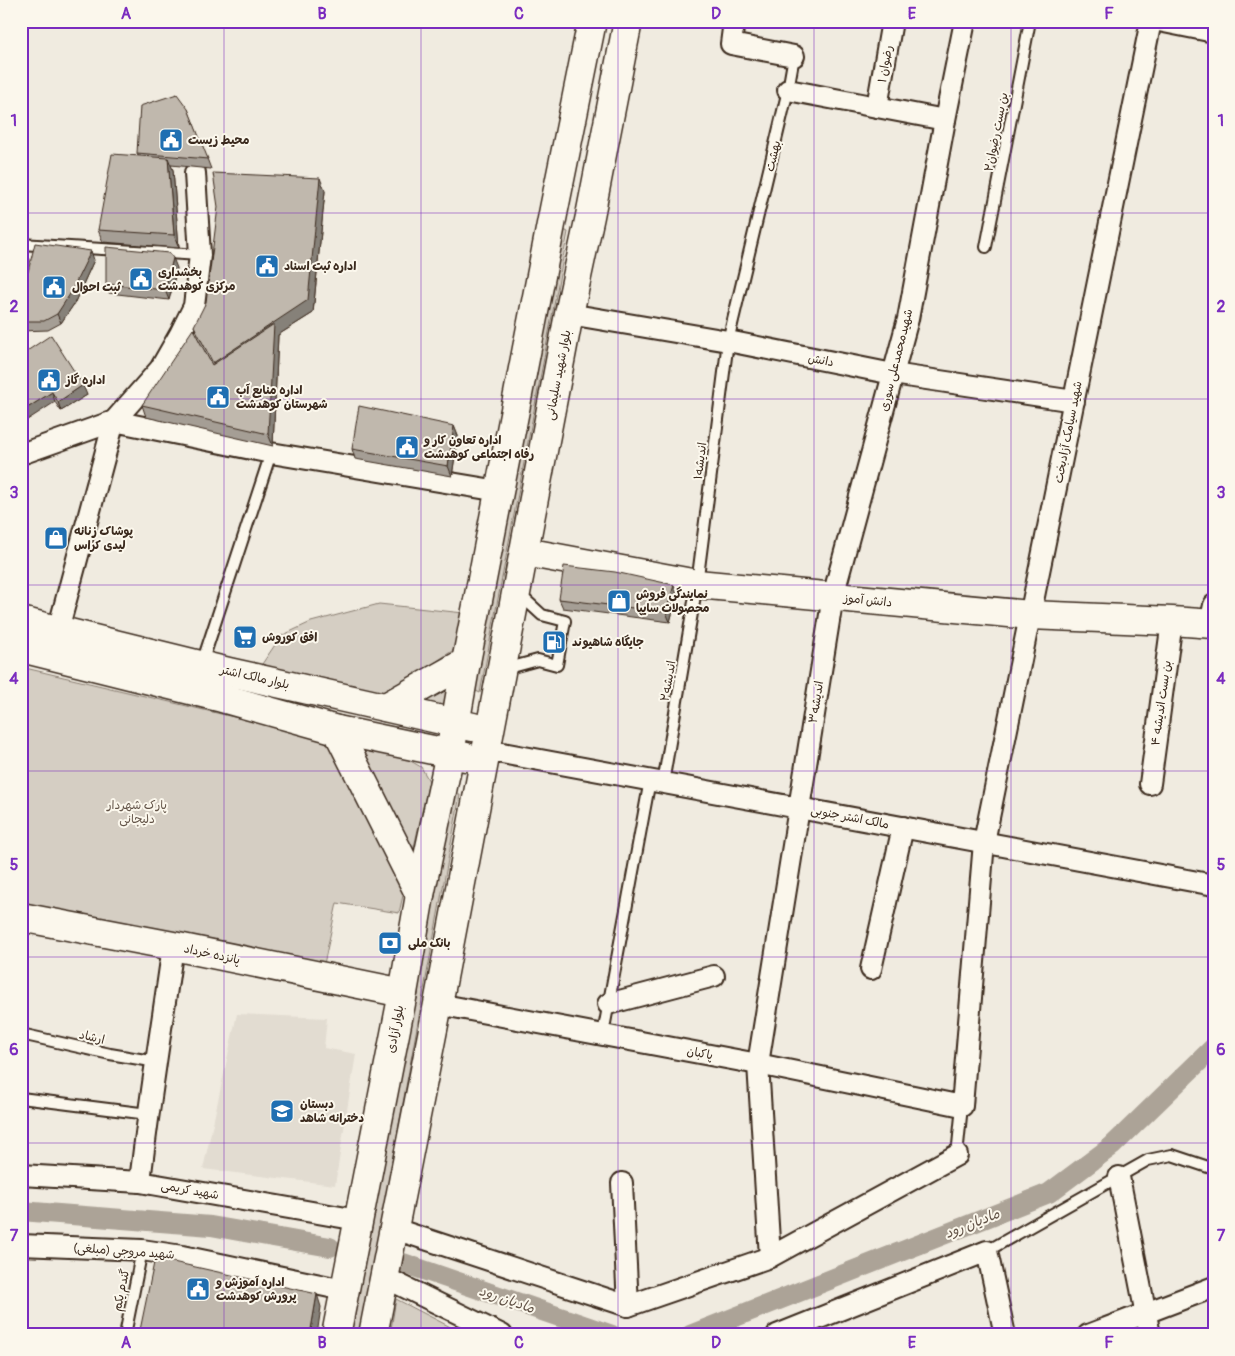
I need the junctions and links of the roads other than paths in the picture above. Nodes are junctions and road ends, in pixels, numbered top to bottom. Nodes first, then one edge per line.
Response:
1 (592, 21) edge
2 (628, 21) edge
3 (734, 21) edge
4 (892, 21) edge
5 (965, 21) edge
6 (1030, 21) edge
7 (1151, 21) edge
8 (1159, 21) edge
9 (1214, 32) edge
10 (794, 56) joint
11 (788, 90) junction
12 (877, 107) junction
13 (944, 120) junction
14 (195, 173) edge
15 (554, 209) junction
16 (590, 216) junction
17 (21, 244) edge
18 (986, 248) dead end
19 (200, 255) junction
20 (569, 314) junction
21 (728, 341) junction
22 (893, 374) junction
23 (1074, 401) junction
24 (114, 421) junction
25 (271, 453) junction
26 (21, 454) edge
27 (499, 491) junction
28 (525, 552) junction
29 (697, 584) junction
30 (517, 592) junction
31 (833, 596) junction
32 (1030, 615) junction
33 (1212, 618) edge
34 (21, 621) edge
35 (1172, 621) junction
36 (58, 630) junction
37 (21, 648) edge
38 (466, 662) junction
39 (201, 665) junction
40 (501, 670) junction
41 (229, 672) junction
42 (222, 698) junction
43 (386, 707) junction
44 (456, 724) junction
45 (337, 730) junction
46 (486, 747) junction
47 (450, 753) junction
48 (656, 782) junction
49 (1150, 784) dead end
50 (799, 808) junction
51 (903, 827) junction
52 (984, 842) junction
53 (1214, 885) edge
54 (420, 895) junction
55 (21, 917) edge
56 (174, 946) junction
57 (872, 969) dead end
58 (714, 976) dead end
59 (403, 993) junction
60 (438, 1004) junction
61 (608, 1004) junction
62 (21, 1034) edge
63 (603, 1034) junction
64 (157, 1062) junction
65 (758, 1064) junction
66 (21, 1098) edge
67 (962, 1106) junction
68 (148, 1114) junction
69 (957, 1155) joint
70 (1214, 1169) edge
71 (21, 1175) edge
72 (1119, 1177) junction
73 (140, 1182) junction
74 (622, 1183) dead end
75 (358, 1220) junction
76 (395, 1229) junction
77 (21, 1245) edge
78 (142, 1250) junction
79 (987, 1251) junction
80 (770, 1257) junction
81 (384, 1277) junction
82 (1214, 1287) edge
83 (344, 1290) junction
84 (628, 1306) junction
85 (1146, 1313) junction
86 (125, 1335) edge
87 (336, 1335) edge
88 (373, 1335) edge
89 (502, 1335) edge
90 (776, 1335) edge
91 (1005, 1335) edge
92 (1088, 1335) edge
93 (1150, 1335) edge

1 - 15 main road
2 - 16 main road, بلوار شهید سلیمانی
3 - 10 street, بهشت
4 - 12 street, رضوان ۱
5 - 13 street, شهیدمحمدعلی سوری
6 - 18 lane, بن بست رضوان۲
7 - 23 street, شهید سیامک آزادبخت
8 - 9 street
10 - 11 lane, بهشت
11 - 12 street
11 - 21 lane, بهشت
12 - 13 street
13 - 22 street, شهیدمحمدعلی سوری
14 - 19 street
15 - 16 main road
15 - 27 main road
16 - 20 main road, بلوار شهید سلیمانی
17 - 19 lane
19 - 24 street
20 - 21 street, دانش
20 - 28 main road, بلوار شهید سلیمانی
21 - 22 street, دانش
21 - 29 lane, اندیشه۱
22 - 23 street, دانش
22 - 31 street, شهیدمحمدعلی سوری
23 - 32 street, شهید سیامک آزادبخت
24 - 25 street
24 - 26 street
24 - 36 street
25 - 27 street
25 - 39 lane
27 - 38 main road
28 - 29 main road, دانش آموز
28 - 30 main road, بلوار شهید سلیمانی
29 - 31 main road, دانش آموز
29 - 48 lane, اندیشه۲
30 - 40 main road, بلوار شهید سلیمانی
30 - 40 lane
31 - 32 main road, دانش آموز
31 - 50 street, اندیشه۳
32 - 35 main road, دانش آموز
32 - 52 street, شهید سیامک آزادبخت
33 - 35 main road, دانش آموز
34 - 36 main road, بلوار مالک اشتر
35 - 49 street, بن بست اندیشه ۴
36 - 39 main road, بلوار مالک اشتر
37 - 42 main road
38 - 43 main road
38 - 44 main road
39 - 41 main road, بلوار مالک اشتر
40 - 46 main road, بلوار شهید سلیمانی
41 - 42 main road
41 - 43 main road, بلوار مالک اشتر
42 - 45 main road
43 - 44 main road, بلوار مالک اشتر
44 - 46 main road, بلوار مالک اشتر
44 - 47 main road, بلوار آزادی
45 - 47 main road
45 - 54 main road
46 - 47 main road
46 - 48 street, مالک اشتر جنوبی
46 - 60 main road
47 - 54 main road, بلوار آزادی
48 - 50 street, مالک اشتر جنوبی
48 - 61 lane, اندیشه۲
50 - 51 street, مالک اشتر جنوبی
50 - 65 street, اندیشه۳
51 - 52 street, مالک اشتر جنوبی
51 - 57 street
52 - 53 street, مالک اشتر جنوبی
52 - 67 street, شهید سیامک آزادبخت
54 - 59 main road, بلوار آزادی
55 - 56 main road, پانزده خرداد
56 - 59 main road, پانزده خرداد
56 - 64 street
58 - 61 street
59 - 75 main road, بلوار آزادی
60 - 63 street, پاکبان
60 - 76 main road
61 - 63 lane, اندیشه۲
62 - 64 lane, ارشاد
63 - 65 street, پاکبان
64 - 68 street
65 - 67 street, پاکبان
65 - 80 street, اندیشه۳
66 - 68 lane
67 - 69 lane
68 - 73 street
69 - 80 street
70 - 72 lane
71 - 73 street, شهید کریمی
72 - 79 lane
72 - 85 street
73 - 75 street, شهید کریمی
74 - 84 street
75 - 83 main road, بلوار آزادی
76 - 81 main road
76 - 84 street
77 - 78 street, شهید مروجی (مبلغی)
78 - 83 street, شهید مروجی (مبلغی)
78 - 86 lane, گندم یکم
79 - 90 street
79 - 91 street
80 - 84 street
81 - 88 main road
81 - 89 street
82 - 85 street
83 - 87 main road, بلوار آزادی
85 - 92 street
85 - 93 street

